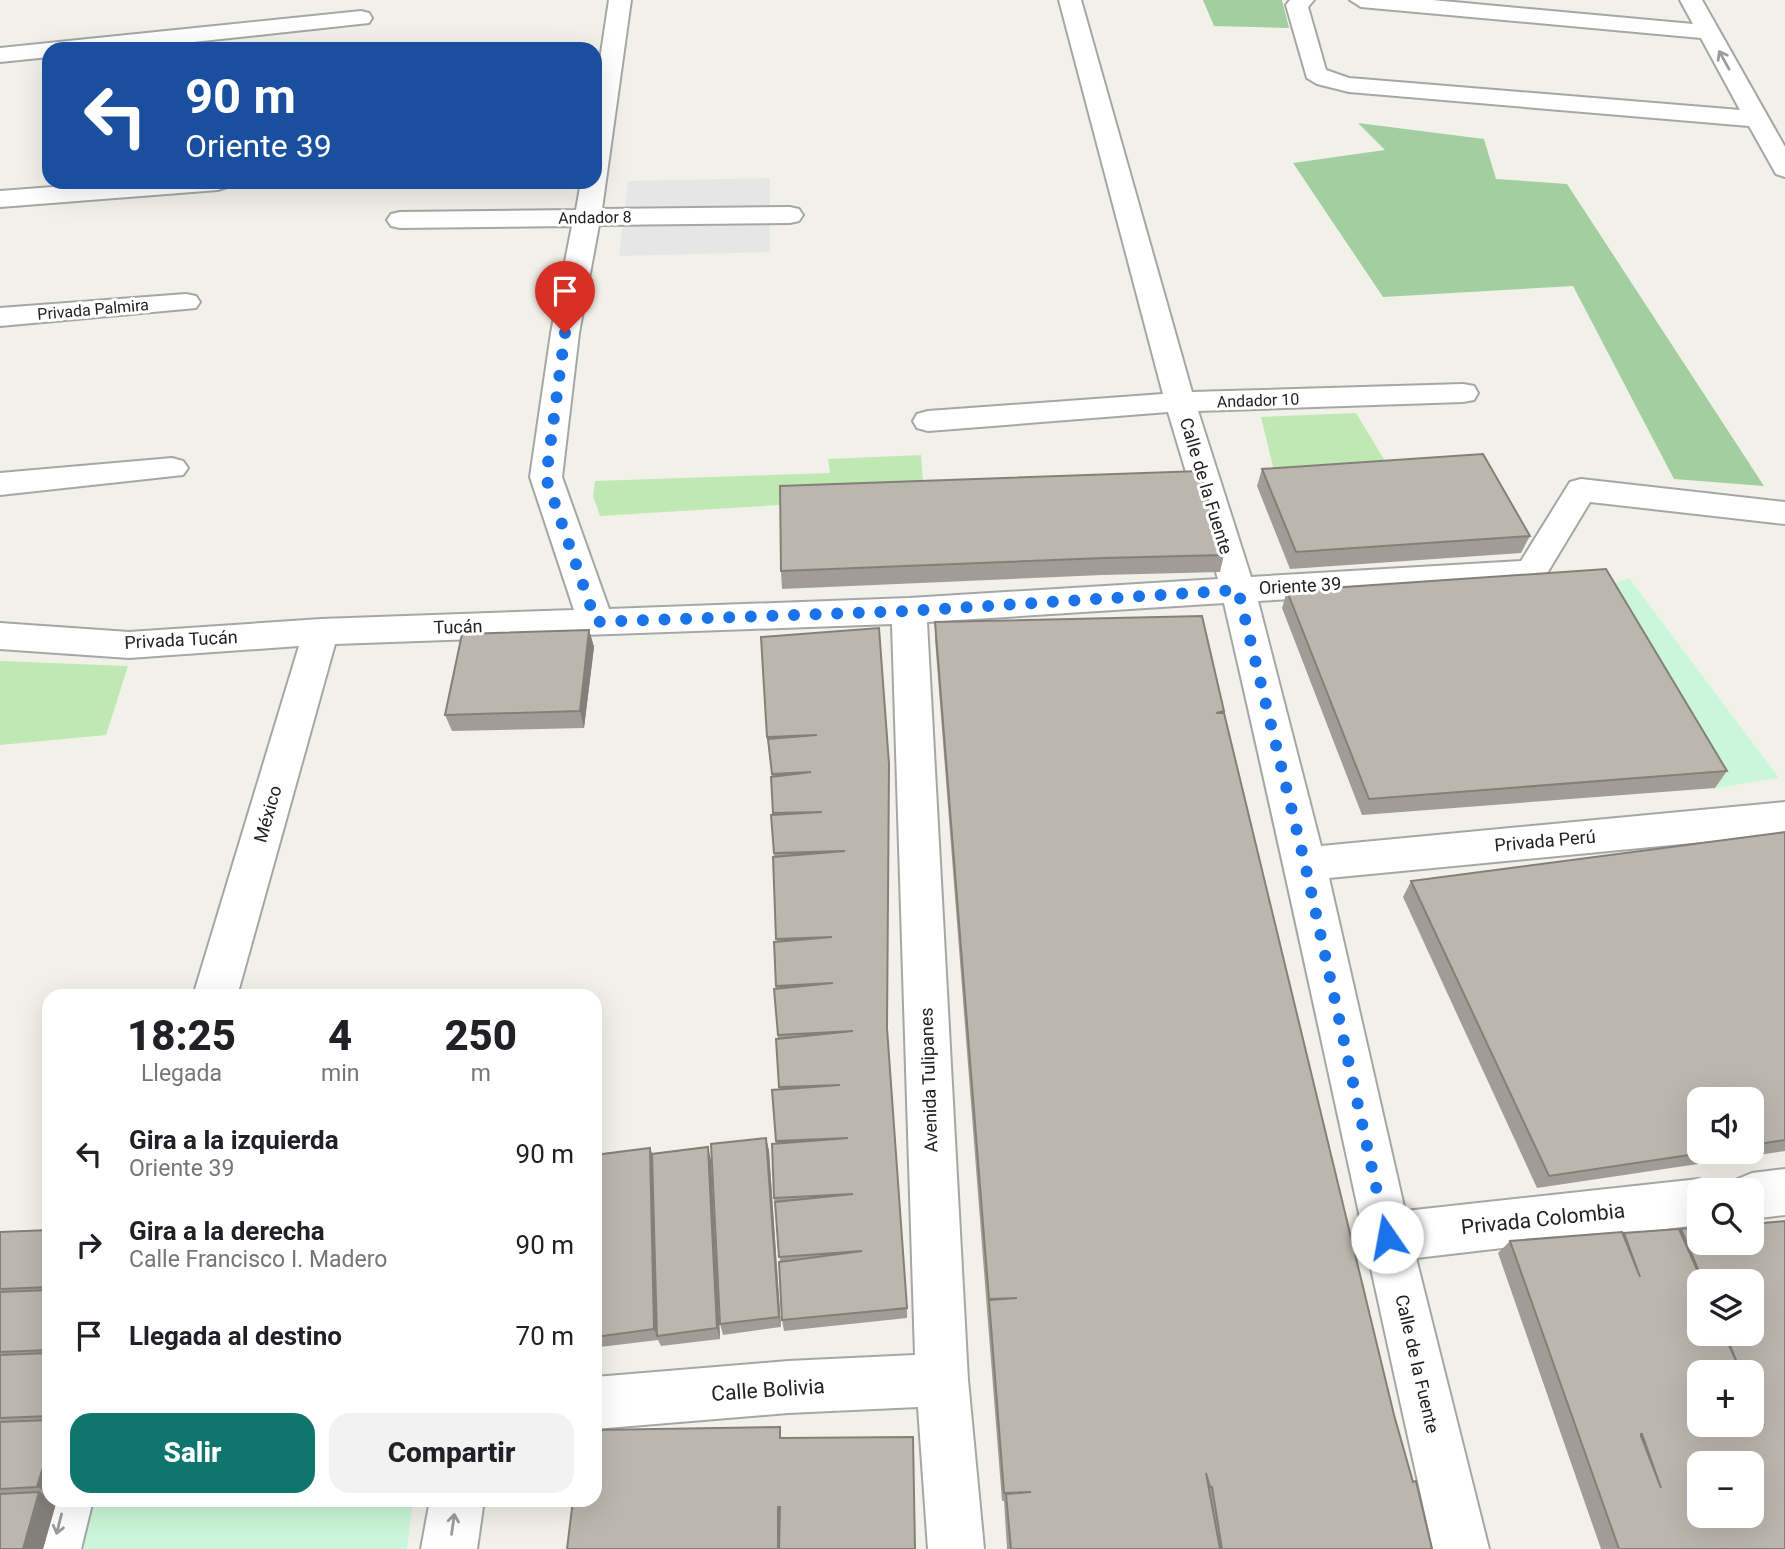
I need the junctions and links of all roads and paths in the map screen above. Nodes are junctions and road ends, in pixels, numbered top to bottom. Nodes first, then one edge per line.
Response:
1 (620, 0) edge
2 (1070, 0) edge
3 (1303, 0) edge
4 (1361, 0) edge
5 (1691, 0) edge
6 (361, 19) edge
7 (1709, 32) junction
8 (132, 42) edge
9 (42, 51) edge
10 (0, 55) edge
11 (1756, 119) junction
12 (602, 129) edge
13 (1785, 169) edge
14 (123, 189) edge
15 (593, 189) edge
16 (0, 198) edge
17 (790, 215) dead end
18 (589, 217) junction
19 (400, 220) dead end
20 (186, 302) dead end
21 (0, 317) edge
22 (1462, 393) dead end
23 (1180, 402) junction
24 (928, 421) dead end
25 (172, 468) dead end
26 (0, 484) edge
27 (1785, 513) edge
28 (1238, 590) junction
29 (909, 611) junction
30 (596, 622) junction
31 (320, 632) junction
32 (0, 636) edge
33 (1785, 818) edge
34 (1305, 864) junction
35 (217, 989) edge
36 (1785, 1192) edge
37 (1764, 1195) edge
38 (1687, 1203) edge
39 (1387, 1237) junction
40 (942, 1380) junction
41 (602, 1402) edge
42 (64, 1507) edge
43 (456, 1507) edge
44 (53, 1549) edge
45 (449, 1549) edge
46 (956, 1549) edge
47 (1461, 1549) edge

1 - 12 street
2 - 23 street, Calle de la Fuente
3 - 11 street
4 - 7 street
5 - 7 street
6 - 8 street
11 -> 7 street
9 - 10 street
11 - 13 street
14 - 16 street
15 - 18 street
17 - 18 street, Andador 8
18 - 19 street, Andador 8
18 - 30 street
20 - 21 street, Privada Palmira
22 - 23 street, Andador 10
23 - 24 street, Andador 10
23 - 28 street, Calle de la Fuente
25 - 26 street
27 - 28 street, Oriente 39
28 - 29 street, Oriente 39
28 - 34 street, Calle de la Fuente
29 - 30 street, Oriente 39
29 - 40 street, Avenida Tulipanes
30 - 31 street, Tucán
31 - 32 street, Privada Tucán
31 - 35 street, México
33 - 34 street, Privada Perú
34 - 39 street, Calle de la Fuente
36 - 37 street
38 - 39 street, Privada Colombia
39 - 47 street, Calle de la Fuente
40 - 41 street, Calle Bolivia
40 - 46 street, Avenida Tulipanes
42 -> 44 street
45 -> 43 street

